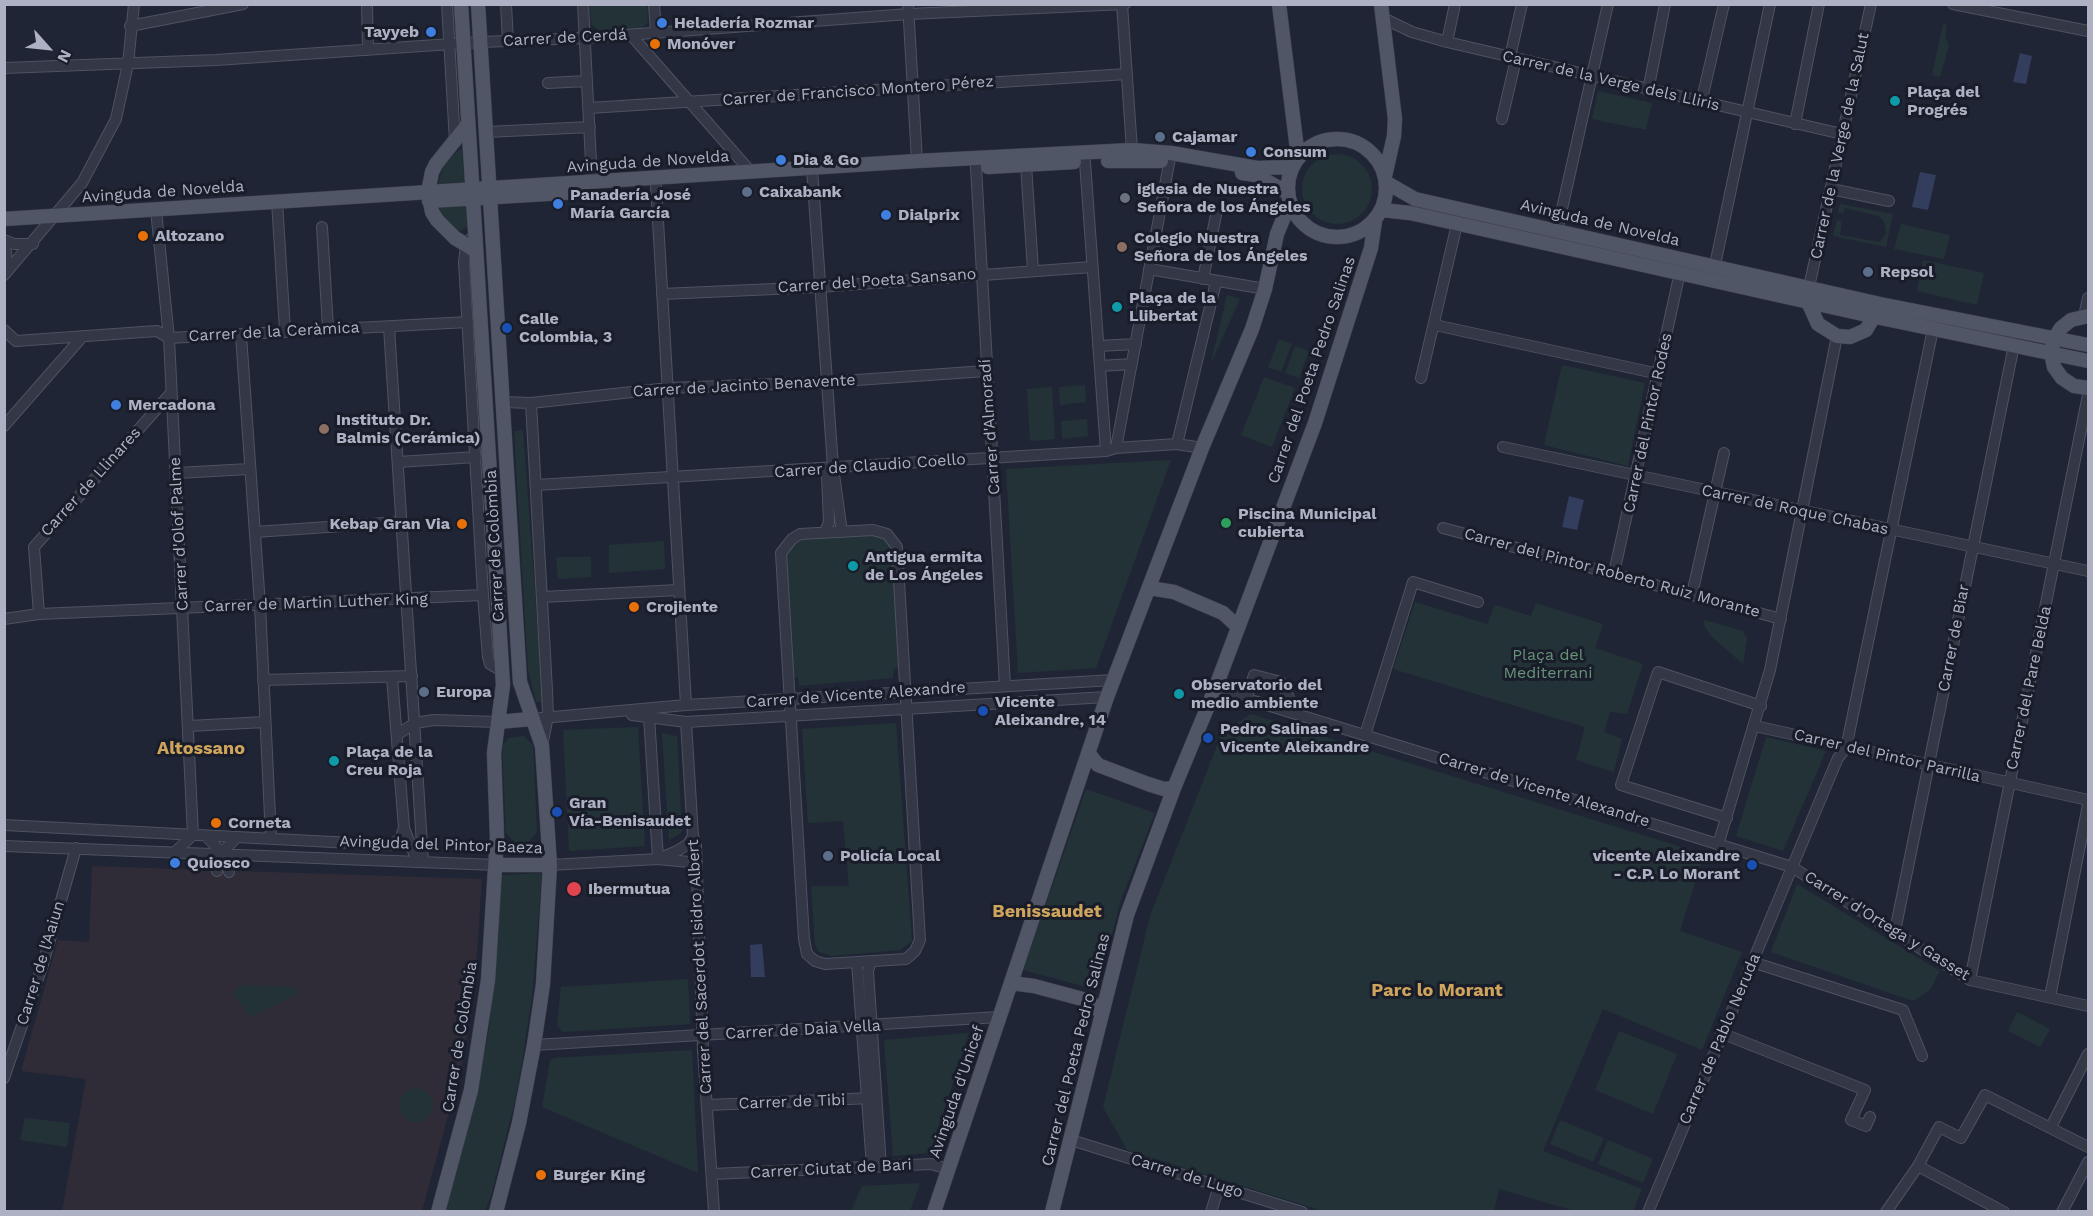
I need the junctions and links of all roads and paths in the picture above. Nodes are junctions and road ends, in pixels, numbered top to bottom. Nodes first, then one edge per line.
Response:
1 (134, 4) edge
2 (243, 4) edge
3 (367, 4) edge
4 (447, 4) edge
5 (461, 4) edge
6 (478, 4) edge
7 (506, 4) edge
8 (583, 4) edge
9 (654, 4) edge
10 (1279, 4) edge
11 (1455, 4) edge
12 (1522, 4) edge
13 (1608, 4) edge
14 (1665, 4) edge
15 (1724, 4) edge
16 (1770, 4) edge
17 (1819, 4) edge
18 (1871, 4) edge
19 (1953, 4) edge
20 (1123, 5) edge
21 (908, 9) edge
22 (1382, 11) edge
23 (130, 26) junction
24 (2088, 31) edge
25 (656, 32) junction
26 (631, 35) junction
27 (585, 38) junction
28 (508, 41) junction
29 (481, 42) junction
30 (1447, 42) junction
31 (456, 44) junction
32 (368, 50) junction
33 (1514, 58) junction
34 (128, 64) junction
35 (4, 68) edge
36 (1127, 74) junction
37 (1591, 78) junction
38 (587, 81) junction
39 (548, 83) dead end
40 (913, 86) junction
41 (1648, 91) junction
42 (690, 102) junction
43 (1701, 104) junction
44 (589, 108) junction
45 (1745, 113) junction
46 (1502, 119) dead end
47 (468, 124) junction
48 (1795, 124) junction
49 (590, 127) junction
50 (487, 132) junction
51 (1842, 134) junction
52 (454, 143) junction
53 (1132, 150) junction
54 (1171, 157) junction
55 (917, 161) junction
56 (1085, 162) junction
57 (1295, 162) junction
58 (1026, 165) junction
59 (976, 167) junction
60 (751, 172) junction
61 (813, 173) junction
62 (1386, 179) junction
63 (592, 182) junction
64 (656, 186) junction
65 (1831, 189) junction
66 (490, 194) junction
67 (472, 195) junction
68 (429, 197) junction
69 (1289, 197) junction
70 (277, 201) junction
71 (1889, 201) dead end
72 (156, 210) junction
73 (1216, 214) dead end
74 (58, 215) junction
75 (1378, 215) junction
76 (4, 219) edge
77 (1457, 224) junction
78 (322, 227) dead end
79 (1557, 231) junction
80 (4, 240) edge
81 (33, 244) junction
82 (471, 249) junction
83 (1715, 266) junction
84 (1092, 267) junction
85 (1149, 269) junction
86 (1033, 270) junction
87 (4, 272) edge
88 (1680, 272) junction
89 (982, 274) junction
90 (1203, 279) junction
91 (1216, 282) junction
92 (819, 287) junction
93 (1809, 287) junction
94 (1265, 289) junction
95 (662, 294) junction
96 (2088, 298) edge
97 (1808, 302) junction
98 (1878, 310) junction
99 (2086, 316) edge
100 (468, 322) junction
101 (1434, 325) junction
102 (389, 327) junction
103 (328, 328) junction
104 (1933, 329) junction
105 (4, 330) edge
106 (285, 331) junction
107 (241, 334) junction
108 (83, 336) junction
109 (1837, 336) junction
110 (169, 338) junction
111 (1136, 344) junction
112 (2014, 345) junction
113 (2088, 345) edge
114 (1098, 346) junction
115 (2053, 346) junction
116 (2088, 361) edge
117 (1132, 364) junction
118 (1100, 366) junction
119 (986, 370) junction
120 (1659, 374) junction
121 (1421, 378) dead end
122 (828, 382) junction
123 (669, 388) junction
124 (2088, 388) edge
125 (170, 394) junction
126 (2088, 395) edge
127 (503, 402) junction
128 (531, 404) junction
129 (1119, 422) junction
130 (1104, 424) junction
131 (4, 426) edge
132 (1177, 444) junction
133 (1503, 447) dead end
134 (1202, 448) junction
135 (1111, 450) junction
136 (1724, 453) dead end
137 (476, 457) junction
138 (992, 457) junction
139 (398, 462) junction
140 (828, 468) junction
141 (249, 469) junction
142 (177, 473) junction
143 (1637, 476) junction
144 (674, 479) junction
145 (536, 485) junction
146 (1714, 492) junction
147 (1802, 511) junction
148 (400, 522) junction
149 (1443, 528) dead end
150 (1893, 529) junction
151 (255, 532) junction
152 (825, 532) junction
153 (842, 532) junction
154 (1972, 546) junction
155 (2054, 564) junction
156 (2088, 571) edge
157 (1614, 573) junction
158 (1149, 588) junction
159 (678, 590) junction
160 (1692, 594) junction
161 (483, 595) junction
162 (543, 597) junction
163 (407, 600) junction
164 (1478, 602) dead end
165 (260, 605) junction
166 (182, 608) junction
167 (39, 614) junction
168 (4, 619) edge
169 (1781, 619) junction
170 (1238, 627) junction
171 (502, 671) junction
172 (412, 676) junction
173 (392, 677) junction
174 (263, 680) junction
175 (1114, 680) junction
176 (1005, 686) junction
177 (1215, 689) junction
178 (906, 692) junction
179 (1247, 697) junction
180 (1107, 698) junction
181 (789, 701) junction
182 (686, 705) junction
183 (1761, 706) junction
184 (907, 709) junction
185 (597, 712) junction
186 (1297, 714) junction
187 (548, 716) junction
188 (649, 716) junction
189 (790, 716) junction
190 (531, 719) junction
191 (265, 722) junction
192 (498, 722) junction
193 (686, 722) junction
194 (415, 723) junction
195 (189, 726) junction
196 (1755, 726) junction
197 (398, 734) junction
198 (1365, 735) junction
199 (542, 746) junction
200 (1846, 747) junction
201 (1089, 754) junction
202 (1929, 766) junction
203 (2010, 783) junction
204 (1174, 788) junction
205 (2088, 802) edge
206 (1728, 818) junction
207 (4, 825) edge
208 (404, 828) junction
209 (193, 835) junction
210 (206, 836) junction
211 (693, 836) junction
212 (237, 837) junction
213 (271, 838) junction
214 (1718, 844) junction
215 (4, 846) edge
216 (76, 848) junction
217 (175, 852) junction
218 (222, 853) junction
219 (658, 859) junction
220 (423, 861) junction
221 (497, 865) junction
222 (550, 865) junction
223 (1792, 867) junction
224 (223, 872) dead end
225 (695, 876) junction
226 (1895, 931) junction
227 (871, 961) junction
228 (857, 962) junction
229 (1752, 962) junction
230 (1970, 980) junction
231 (1011, 983) junction
232 (2050, 998) junction
233 (2088, 1006) edge
234 (1102, 1014) junction
235 (999, 1017) junction
236 (867, 1027) junction
237 (1721, 1033) junction
238 (704, 1035) junction
239 (534, 1045) junction
240 (2088, 1054) edge
241 (1922, 1056) dead end
242 (4, 1078) edge
243 (872, 1098) junction
244 (708, 1105) junction
245 (1870, 1117) dead end
246 (2051, 1127) junction
247 (1071, 1140) junction
248 (2088, 1147) edge
249 (2088, 1162) edge
250 (1918, 1166) junction
251 (876, 1167) junction
252 (948, 1169) junction
253 (712, 1174) junction
254 (1219, 1186) junction
255 (438, 1212) edge
256 (496, 1212) edge
257 (714, 1212) edge
258 (934, 1212) edge
259 (1052, 1212) edge
260 (1211, 1212) edge
261 (1302, 1212) edge
262 (1648, 1212) edge
263 (1886, 1212) edge
264 (2004, 1212) edge
265 (2062, 1212) edge

1 - 23 street
2 - 23 street
3 - 32 street
4 - 31 street
5 - 31 main road, Carrer de Colòmbia
6 - 29 main road, Carrer de Colòmbia
7 - 28 street
8 - 27 street
9 - 25 street
10 - 57 main road
11 - 30 street
12 - 33 street
13 - 37 street
14 - 41 street
15 - 43 street
16 - 45 street
17 - 48 street
18 - 51 street, Carrer de la Verge de la Salut
19 - 24 street
20 - 21 street, Carrer de Cerdá
20 - 36 street
21 - 25 street, Carrer de Cerdá
21 - 40 street
22 - 30 street, Carrer de la Verge dels Lliris
22 - 62 main road
23 - 34 street
25 - 26 street, Carrer de Cerdá
26 - 27 street, Carrer de Cerdá
26 - 42 street
27 - 28 street, Carrer de Cerdá
27 - 38 street
28 - 29 street, Carrer de Cerdá
29 - 31 street, Carrer de Cerdá
29 - 50 main road, Carrer de Colòmbia
30 - 33 street, Carrer de la Verge dels Lliris
31 - 32 street, Carrer de Cerdá
31 - 47 main road, Carrer de Colòmbia
31 - 52 street
32 - 34 street, Carrer de Cerdá
33 - 37 street, Carrer de la Verge dels Lliris
33 - 46 street
34 - 35 street, Carrer de Cerdá
34 - 74 street
36 - 40 street, Carrer de Francisco Montero Pérez
36 - 53 street
37 - 41 street, Carrer de la Verge dels Lliris
37 - 79 street
38 - 39 street
38 - 44 street
40 - 42 street, Carrer de Francisco Montero Pérez
40 - 55 street
41 - 43 street, Carrer de la Verge dels Lliris
42 - 44 street, Carrer de Francisco Montero Pérez
42 - 60 street
43 - 45 street, Carrer de la Verge dels Lliris
44 - 49 street
45 - 48 street, Carrer de la Verge dels Lliris
45 - 83 street
47 - 52 main road
47 - 67 main road, Carrer de Colòmbia
48 - 51 street, Carrer de la Verge dels Lliris
49 - 50 street
49 - 63 street
50 - 66 main road, Carrer de Colòmbia
51 - 65 street, Carrer de la Verge de la Salut
52 - 68 main road
53 - 54 main road, Avinguda de Novelda
53 - 55 main road, Avinguda de Novelda
54 - 56 main road, Avinguda de Novelda
54 - 57 main road, Avinguda de Novelda
54 - 69 main road, Avinguda de Novelda
54 - 85 street
55 - 61 main road, Avinguda de Novelda
56 - 58 main road, Avinguda de Novelda
56 - 84 street
57 - 62 main road
57 - 69 main road
58 - 59 main road, Avinguda de Novelda
58 - 86 street
59 - 61 main road, Avinguda de Novelda
59 - 89 street, Carrer d'Almoradí
60 - 61 main road, Avinguda de Novelda
60 - 63 main road, Avinguda de Novelda
61 - 64 main road, Avinguda de Novelda
61 - 92 street
62 - 75 main road
62 - 79 main road, Avinguda de Novelda
63 - 66 main road, Avinguda de Novelda
64 - 66 main road, Avinguda de Novelda
64 - 95 street
65 - 71 street
65 - 93 street, Carrer de la Verge de la Salut
66 - 67 main road, Avinguda de Novelda
66 - 127 main road, Carrer de Colòmbia
67 - 68 main road, Avinguda de Novelda
67 - 82 main road, Carrer de Colòmbia
68 - 70 main road, Avinguda de Novelda
68 - 82 main road
69 - 75 main road
69 - 94 main road, Avinguda d'Unicef
70 - 72 main road, Avinguda de Novelda
70 - 106 street
72 - 74 main road, Avinguda de Novelda
72 - 110 street, Carrer d'Olof Palme
73 - 90 street
74 - 76 main road, Avinguda de Novelda
74 - 81 street
75 - 77 main road, Avinguda de Novelda
75 - 170 main road, Carrer del Poeta Pedro Salinas
77 - 88 main road, Avinguda de Novelda
77 - 101 street
78 - 103 street
79 - 83 main road, Avinguda de Novelda
80 - 81 street
80 - 87 street
81 - 87 street
82 - 100 street, Carrer de Colòmbia
82 - 171 main road, Carrer de Colòmbia
83 - 93 main road, Avinguda de Novelda
84 - 86 street, Carrer del Poeta Sansano
84 - 114 street
85 - 90 street
85 - 111 street
86 - 89 street, Carrer del Poeta Sansano
88 - 97 main road, Avinguda de Novelda
88 - 120 street, Carrer del Pintor Rodes
89 - 92 street, Carrer del Poeta Sansano
89 - 119 street, Carrer d'Almoradí
90 - 91 street
91 - 94 street
91 - 132 street
92 - 95 street, Carrer del Poeta Sansano
92 - 122 street
93 - 97 main road
93 - 98 main road, Avinguda de Novelda
94 - 134 main road, Avinguda d'Unicef
95 - 123 street
96 - 99 street
97 - 98 main road, Avinguda de Novelda
97 - 109 main road
98 - 104 main road, Avinguda de Novelda
98 - 109 main road
98 - 115 main road, Avinguda de Novelda
99 - 115 main road
100 - 102 street, Carrer de la Ceràmica
100 - 137 street, Carrer de Colòmbia
101 - 120 street
101 - 121 street
102 - 103 street, Carrer de la Ceràmica
102 - 139 street
103 - 106 street, Carrer de la Ceràmica
104 - 112 main road, Avinguda de Novelda
104 - 150 street, Carrer de Pablo Neruda
105 - 108 street, Carrer de la Ceràmica
106 - 107 street, Carrer de la Ceràmica
107 - 110 street, Carrer de la Ceràmica
107 - 141 street
108 - 110 street, Carrer de la Ceràmica
108 - 131 street
109 - 147 street
110 - 125 street, Carrer d'Olof Palme
111 - 114 street
111 - 117 street
112 - 115 main road, Avinguda de Novelda
112 - 154 street, Carrer de Biar
113 - 115 main road, Avinguda de Novelda
114 - 118 street
115 - 116 main road, Avinguda de Novelda
115 - 124 main road
117 - 118 street
117 - 129 street
118 - 130 street
119 - 122 street, Carrer de Jacinto Benavente
119 - 138 street, Carrer d'Almoradí
120 - 143 street, Carrer del Pintor Rodes
122 - 123 street, Carrer de Jacinto Benavente
122 - 140 street
123 - 128 street, Carrer de Jacinto Benavente
123 - 144 street
125 - 142 street, Carrer d'Olof Palme
125 - 167 street, Carrer de Llinares
126 - 155 street, Carrer del Pare Belda
127 - 128 street, Carrer de Jacinto Benavente
127 - 190 main road, Carrer de Colòmbia
128 - 145 street, Carrer de Colòmbia
129 - 130 street
129 - 135 street
130 - 135 street
132 - 134 street, Carrer de Claudio Coello
132 - 135 street, Carrer de Claudio Coello
133 - 143 street, Carrer de Roque Chabas
134 - 158 main road, Avinguda d'Unicef
135 - 138 street, Carrer de Claudio Coello
136 - 146 street
137 - 139 street
137 - 161 street, Carrer de Colòmbia
138 - 140 street, Carrer de Claudio Coello
138 - 176 street, Carrer d'Almoradí
139 - 148 street
140 - 144 street, Carrer de Claudio Coello
140 - 152 street
140 - 153 street
141 - 142 street
141 - 151 street
142 - 166 street, Carrer d'Olof Palme
143 - 146 street, Carrer de Roque Chabas
143 - 157 street, Carrer del Pintor Rodes
144 - 145 street, Carrer de Claudio Coello
144 - 159 street
145 - 162 street, Carrer de Colòmbia
146 - 147 street, Carrer de Roque Chabas
146 - 160 street
147 - 150 street, Carrer de Roque Chabas
147 - 169 street
148 - 151 street
148 - 163 street
149 - 157 street, Carrer del Pintor Roberto Ruiz Morante
150 - 154 street, Carrer de Roque Chabas
150 - 200 street, Carrer de Pablo Neruda
151 - 165 street
152 - 153 street
152 - 181 street
153 - 178 street
154 - 155 street, Carrer de Roque Chabas
154 - 202 street, Carrer de Biar
155 - 156 street, Carrer de Roque Chabas
155 - 203 street, Carrer del Pare Belda
157 - 160 street, Carrer del Pintor Roberto Ruiz Morante
158 - 170 main road
158 - 175 main road, Avinguda d'Unicef
159 - 162 street
159 - 182 street
160 - 169 street, Carrer del Pintor Roberto Ruiz Morante
161 - 163 street, Carrer de Martin Luther King
161 - 171 street, Carrer de Colòmbia
162 - 187 street, Carrer de Colòmbia
163 - 165 street, Carrer de Martin Luther King
163 - 172 street
164 - 198 street
165 - 166 street, Carrer de Martin Luther King
165 - 174 street
166 - 167 street, Carrer de Martin Luther King
166 - 195 street, Carrer d'Olof Palme
167 - 168 street, Carrer de Martin Luther King
169 - 183 street
170 - 177 main road, Carrer del Poeta Pedro Salinas
171 - 192 main road, Carrer de Colòmbia
172 - 173 street
172 - 194 street
173 - 174 street
173 - 197 street
174 - 191 street
175 - 176 street, Carrer de Vicente Alexandre
175 - 180 main road, Avinguda d'Unicef
176 - 178 street, Carrer de Vicente Alexandre
177 - 179 street, Carrer de Vicente Alexandre
177 - 204 main road, Carrer del Poeta Pedro Salinas
178 - 181 street, Carrer de Vicente Alexandre
178 - 184 street
179 - 186 street, Carrer de Vicente Alexandre
179 - 186 street
180 - 184 street, Carrer de Vicente Alexandre
180 - 201 main road, Avinguda d'Unicef
181 - 182 street, Carrer de Vicente Alexandre
181 - 189 street
182 - 185 street, Carrer de Vicente Alexandre
183 - 196 street
183 - 206 street, Carrer de Vicente Alexandre
184 - 189 street, Carrer de Vicente Alexandre
184 - 227 street
185 - 187 street, Carrer de Vicente Alexandre
185 - 188 street, Carrer de Vicente Alexandre
186 - 198 street, Carrer de Vicente Alexandre
187 - 190 street, Carrer de Vicente Alexandre
187 - 199 street, Carrer de Colòmbia
188 - 193 street, Carrer de Vicente Alexandre
188 - 219 street
189 - 193 street, Carrer de Vicente Alexandre
189 - 228 street
190 - 192 main road
190 - 199 main road, Carrer de Colòmbia
191 - 195 street
191 - 213 street
192 - 194 street
192 - 221 main road, Carrer de Colòmbia
193 - 211 street, Carrer del Sacerdot Isidro Albert
194 - 197 street
194 - 220 street
195 - 209 street, Carrer d'Olof Palme
196 - 200 street, Carrer del Pintor Parrilla
196 - 206 street
197 - 208 street
198 - 214 street, Carrer de Vicente Alexandre
199 - 222 main road, Carrer de Colòmbia
200 - 202 street, Carrer del Pintor Parrilla
200 - 223 street, Carrer de Pablo Neruda
201 - 204 main road
201 - 231 main road, Avinguda d'Unicef
202 - 203 street, Carrer del Pintor Parrilla
202 - 226 street, Carrer de Biar
203 - 205 street, Carrer del Pintor Parrilla
203 - 230 street, Carrer del Pare Belda
204 - 234 main road, Carrer del Poeta Pedro Salinas
205 - 232 street
206 - 214 street
207 - 209 street, Avinguda del Pintor Baeza
208 - 213 street, Avinguda del Pintor Baeza
208 - 220 street
209 - 210 street, Avinguda del Pintor Baeza
209 - 217 street
210 - 212 street, Avinguda del Pintor Baeza
210 - 218 street
211 - 219 street, Avinguda del Pintor Baeza
211 - 225 street, Carrer del Sacerdot Isidro Albert
212 - 213 street, Avinguda del Pintor Baeza
212 - 218 street
214 - 223 street, Carrer de Vicente Alexandre
215 - 216 street, Avinguda del Pintor Baeza
216 - 217 street, Avinguda del Pintor Baeza
216 - 242 street, Carrer de l'Aaiun
217 - 218 street, Avinguda del Pintor Baeza
218 - 220 street, Avinguda del Pintor Baeza
218 - 224 street
219 - 222 street, Avinguda del Pintor Baeza
219 - 225 street, Avinguda del Pintor Baeza
220 - 221 street, Avinguda del Pintor Baeza
221 - 222 main road, Avinguda del Pintor Baeza
221 - 255 main road, Carrer de Colòmbia
222 - 239 main road, Carrer de Colòmbia
223 - 226 street, Carrer d'Ortega y Gasset
223 - 229 street, Carrer de Pablo Neruda
225 - 238 street, Carrer del Sacerdot Isidro Albert
226 - 230 street, Carrer d'Ortega y Gasset
227 - 228 street
227 - 236 street
228 - 236 street
229 - 237 street, Carrer de Pablo Neruda
229 - 241 street
230 - 232 street, Carrer d'Ortega y Gasset
231 - 234 main road
231 - 235 main road, Avinguda d'Unicef
232 - 233 street, Carrer d'Ortega y Gasset
234 - 247 main road, Carrer del Poeta Pedro Salinas
235 - 236 street, Carrer de Daia Vella
235 - 252 main road, Avinguda d'Unicef
236 - 238 street, Carrer de Daia Vella
236 - 243 street
237 - 245 street
237 - 262 street, Carrer de Pablo Neruda
238 - 239 street, Carrer de Daia Vella
238 - 244 street, Carrer del Sacerdot Isidro Albert
239 - 256 main road, Carrer de Colòmbia
240 - 246 street
243 - 244 street, Carrer de Tibi
243 - 251 street
244 - 253 street, Carrer del Sacerdot Isidro Albert
246 - 248 street
246 - 250 street
247 - 254 street, Carrer de Lugo
247 - 259 main road, Carrer del Poeta Pedro Salinas
249 - 265 street
250 - 263 street
250 - 264 street
251 - 252 street, Carrer Ciutat de Bari
251 - 253 street, Carrer Ciutat de Bari
252 - 258 main road, Avinguda d'Unicef
253 - 257 street, Carrer del Sacerdot Isidro Albert
254 - 260 street
254 - 261 street, Carrer de Lugo

